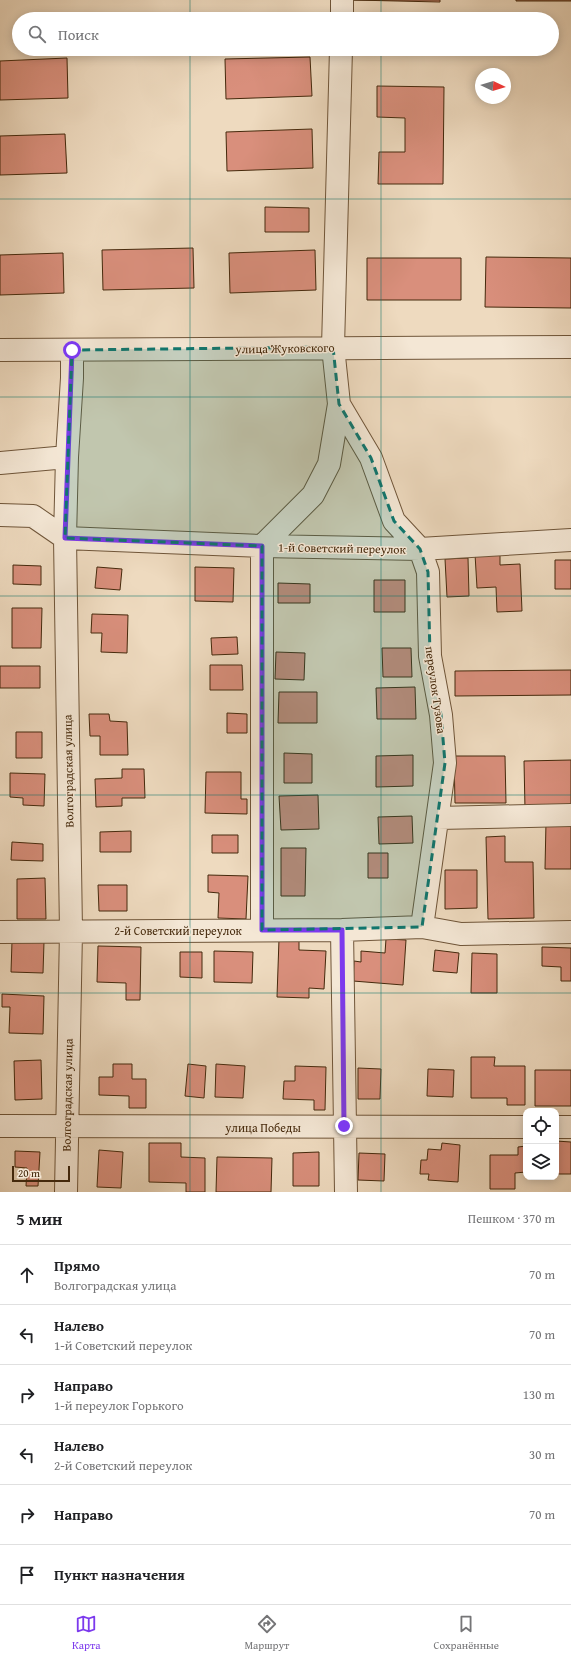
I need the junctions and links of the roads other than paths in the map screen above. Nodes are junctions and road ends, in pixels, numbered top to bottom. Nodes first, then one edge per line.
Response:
1 (342, 0) edge
2 (342, 12) edge
3 (341, 56) edge
4 (333, 347) junction
5 (571, 347) edge
6 (0, 350) edge
7 (72, 350) junction
8 (339, 404) junction
9 (67, 457) junction
10 (0, 463) edge
11 (0, 515) edge
12 (65, 538) junction
13 (571, 540) edge
14 (262, 546) junction
15 (420, 549) junction
16 (571, 815) edge
17 (438, 818) junction
18 (422, 927) junction
19 (262, 930) junction
20 (342, 930) junction
21 (71, 931) junction
22 (0, 932) edge
23 (571, 932) edge
24 (0, 1126) edge
25 (344, 1126) junction
26 (523, 1127) edge
27 (559, 1127) edge
28 (571, 1127) edge
29 (66, 1128) junction
30 (66, 1192) edge
31 (346, 1192) edge

1 - 2 street
3 - 4 street
4 - 5 street, улица Жуковского
4 - 7 street, улица Жуковского
4 - 8 street
6 - 7 street, улица Жуковского
7 - 9 street, Волгоградская улица
8 - 14 street
8 - 15 street
9 - 10 street
9 - 12 street, Волгоградская улица
11 - 12 street
12 - 14 street, 1-й Советский переулок
12 - 21 street, Волгоградская улица
13 - 15 street, 1-й Советский переулок
14 - 15 street, 1-й Советский переулок
14 - 19 street
15 - 17 street, переулок Тузова
16 - 17 street
17 - 18 street, переулок Тузова
18 - 20 street, 2-й Советский переулок
18 - 23 street, 2-й Советский переулок
19 - 20 street, 2-й Советский переулок
19 - 21 street, 2-й Советский переулок
20 - 25 street
21 - 22 street, 2-й Советский переулок
21 - 29 street, Волгоградская улица
24 - 29 street, улица Победы
25 - 26 street, улица Победы
25 - 29 street, улица Победы
25 - 31 street
27 - 28 street
29 - 30 street, Волгоградская улица

